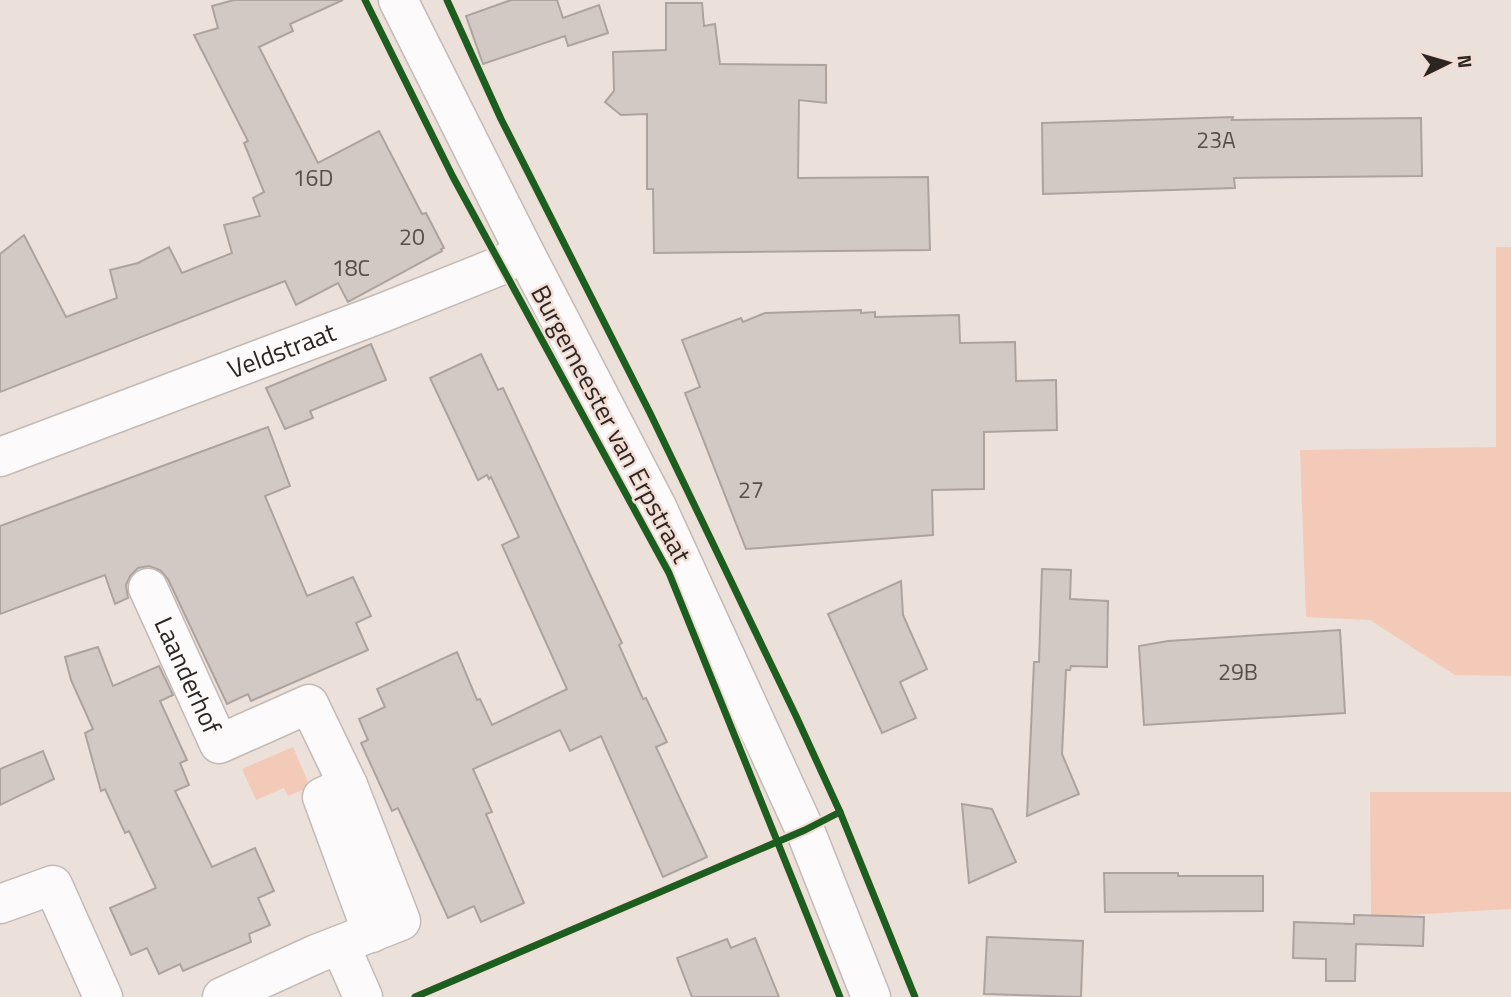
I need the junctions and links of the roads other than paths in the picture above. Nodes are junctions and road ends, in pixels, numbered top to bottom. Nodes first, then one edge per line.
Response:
1 (398, 0) edge
2 (524, 251) junction
3 (0, 457) edge
4 (148, 588) dead end
5 (0, 904) edge
6 (356, 939) junction
7 (103, 997) edge
8 (222, 997) edge
9 (363, 997) edge
10 (871, 997) edge

1 - 2 street, Burgemeester van Erpstraat
2 - 3 street, Veldstraat
2 - 10 street, Burgemeester van Erpstraat
4 - 6 street, Laanderhof
5 - 7 street
6 - 8 street, Laanderhof
6 - 9 street

